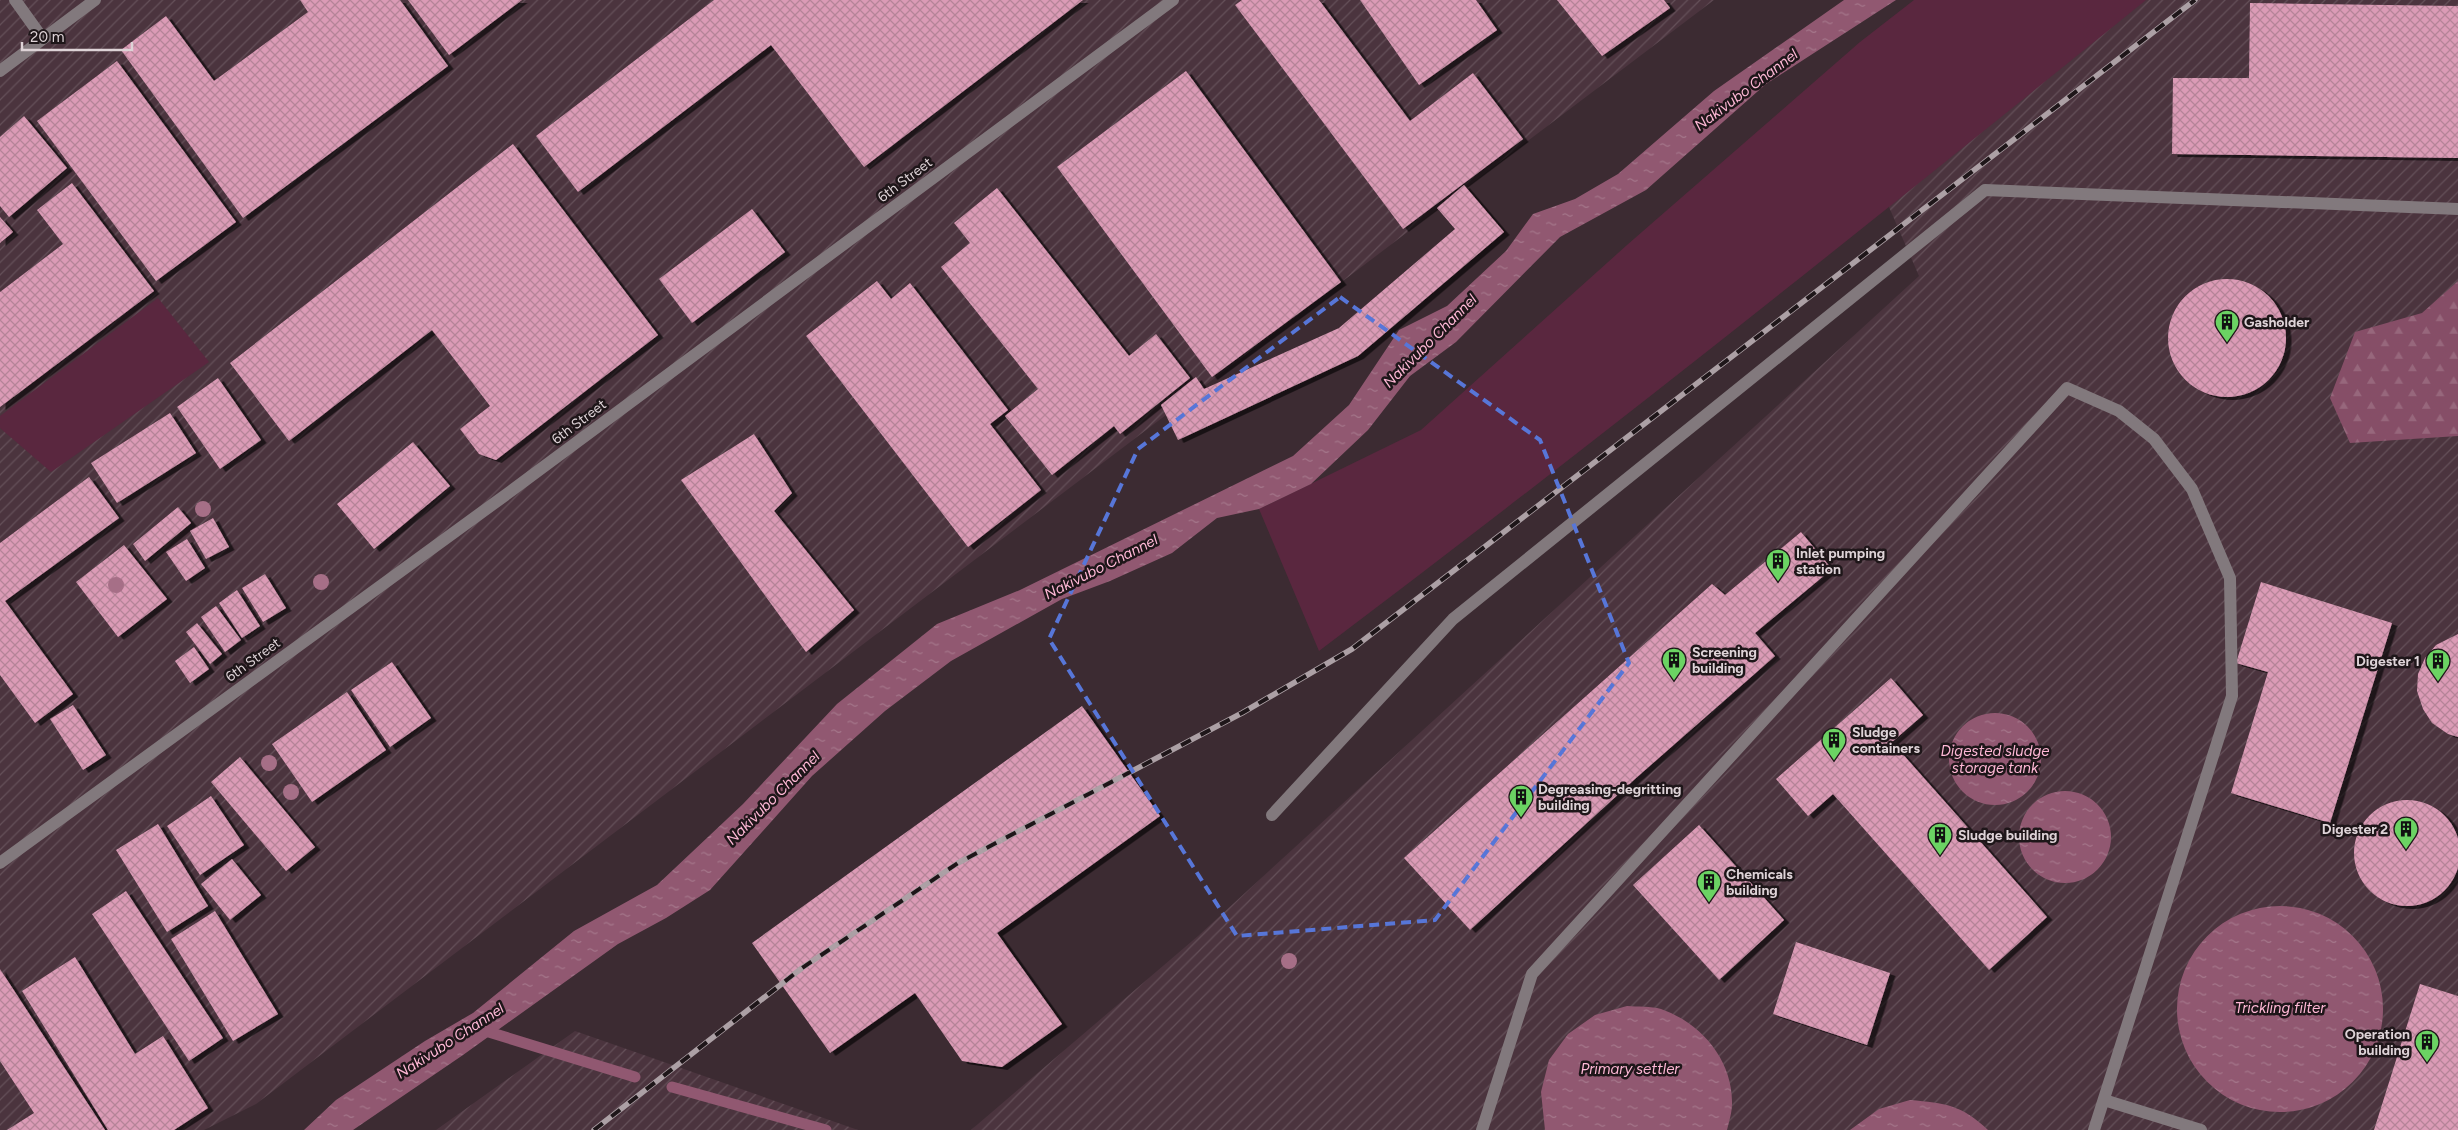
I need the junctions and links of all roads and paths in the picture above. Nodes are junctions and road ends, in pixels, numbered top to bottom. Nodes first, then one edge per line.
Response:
1 (15, 0) edge
2 (95, 0) edge
3 (1173, 0) edge
4 (43, 39) junction
5 (0, 71) edge
6 (2458, 209) edge
7 (1272, 815) dead end
8 (0, 863) edge
9 (2104, 1100) junction
10 (1482, 1130) edge
11 (2094, 1130) edge
12 (2202, 1130) edge

1 - 4 street
2 - 4 street
3 - 8 street, 6th Street
4 - 5 street
6 - 7 street
9 - 10 street
9 - 11 street
9 - 12 street

